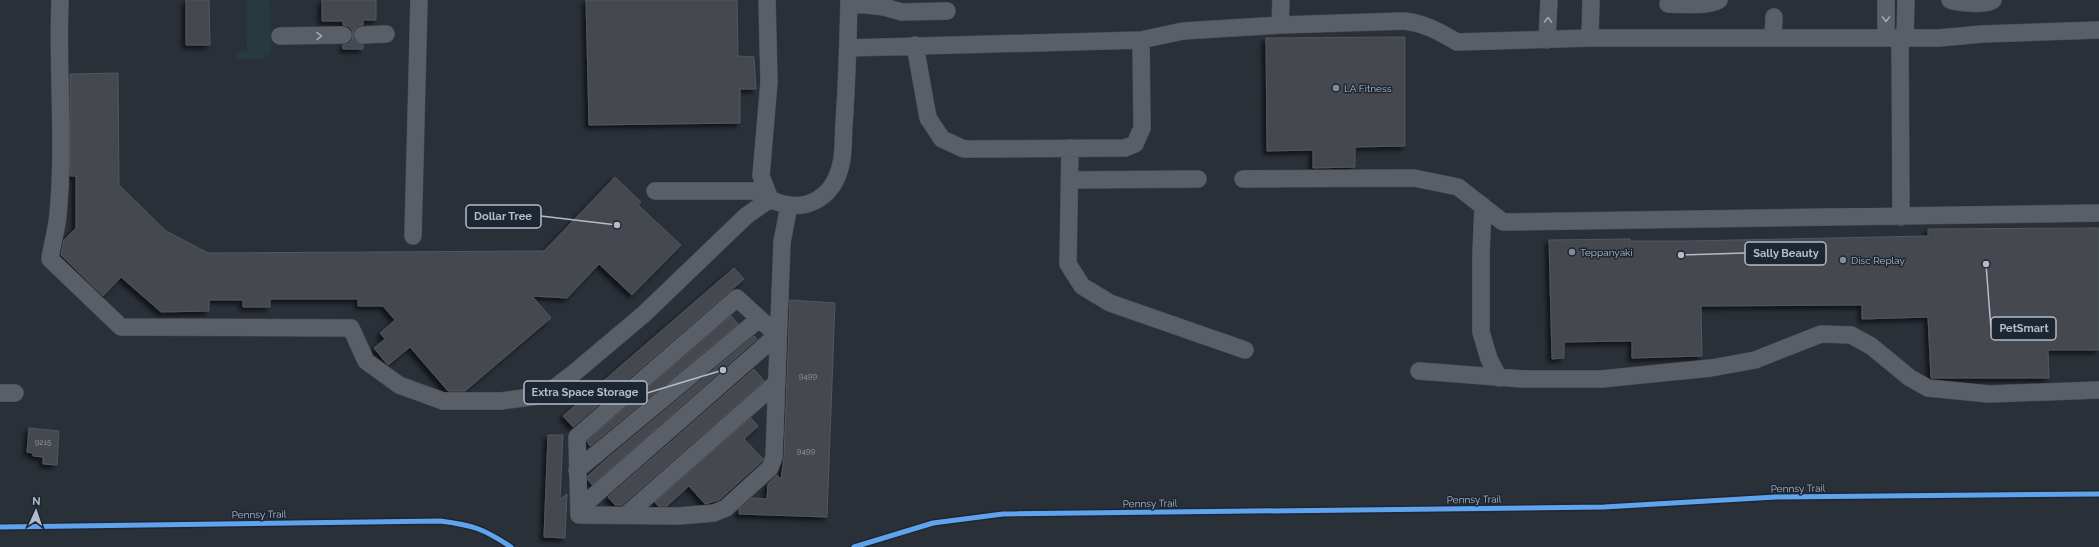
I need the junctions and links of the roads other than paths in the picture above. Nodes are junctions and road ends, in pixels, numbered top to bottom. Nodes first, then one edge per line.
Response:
1 (60, 0) edge
2 (419, 0) edge
3 (767, 0) edge
4 (1281, 0) edge
5 (1549, 0) edge
6 (1591, 0) edge
7 (1718, 0) edge
8 (1886, 0) edge
9 (1906, 0) edge
10 (1950, 0) edge
11 (1993, 0) edge
12 (849, 2) edge
13 (884, 4) edge
14 (1668, 4) dead end
15 (947, 11) dead end
16 (1774, 17) dead end
17 (1280, 25) junction
18 (2099, 30) edge
19 (386, 34) dead end
20 (343, 35) dead end
21 (363, 35) dead end
22 (287, 36) dead end
23 (1590, 38) junction
24 (1774, 38) junction
25 (1897, 38) junction
26 (1141, 40) junction
27 (1547, 40) junction
28 (915, 45) junction
29 (848, 48) junction
30 (1070, 148) junction
31 (1198, 179) dead end
32 (1243, 179) dead end
33 (1070, 180) junction
34 (655, 191) dead end
35 (768, 195) junction
36 (789, 206) junction
37 (1483, 206) junction
38 (2099, 213) edge
39 (1901, 216) junction
40 (414, 236) dead end
41 (759, 319) junction
42 (777, 335) junction
43 (1245, 350) dead end
44 (1420, 371) dead end
45 (1499, 378) junction
46 (775, 384) junction
47 (2099, 390) edge
48 (578, 470) junction
49 (579, 510) junction
50 (626, 515) junction

1 - 35 lane
2 - 40 lane
3 - 35 lane
4 - 17 lane
27 -> 5 lane
6 - 23 lane
7 - 14 lane
8 -> 25 lane
9 - 25 lane
10 - 11 lane
12 - 13 lane
12 - 29 lane
13 - 15 lane
16 - 24 lane
17 - 26 lane
17 - 27 lane
18 - 25 lane
19 - 21 lane
22 -> 20 lane
23 - 24 lane
23 - 27 lane
24 - 25 lane
25 - 39 lane
26 - 28 lane
26 - 30 lane
28 - 29 lane
28 - 30 lane
29 - 36 lane
30 - 33 lane
31 - 33 lane
32 - 37 lane
33 - 43 lane
34 - 35 lane
35 - 36 lane
36 - 42 lane
37 - 39 lane
37 - 45 lane
38 - 39 lane
41 - 42 lane
41 - 48 lane
41 - 48 lane
42 - 46 lane
42 - 49 lane
44 - 45 lane
45 - 47 lane
46 - 50 lane
46 - 50 lane
48 - 49 lane
49 - 50 lane

